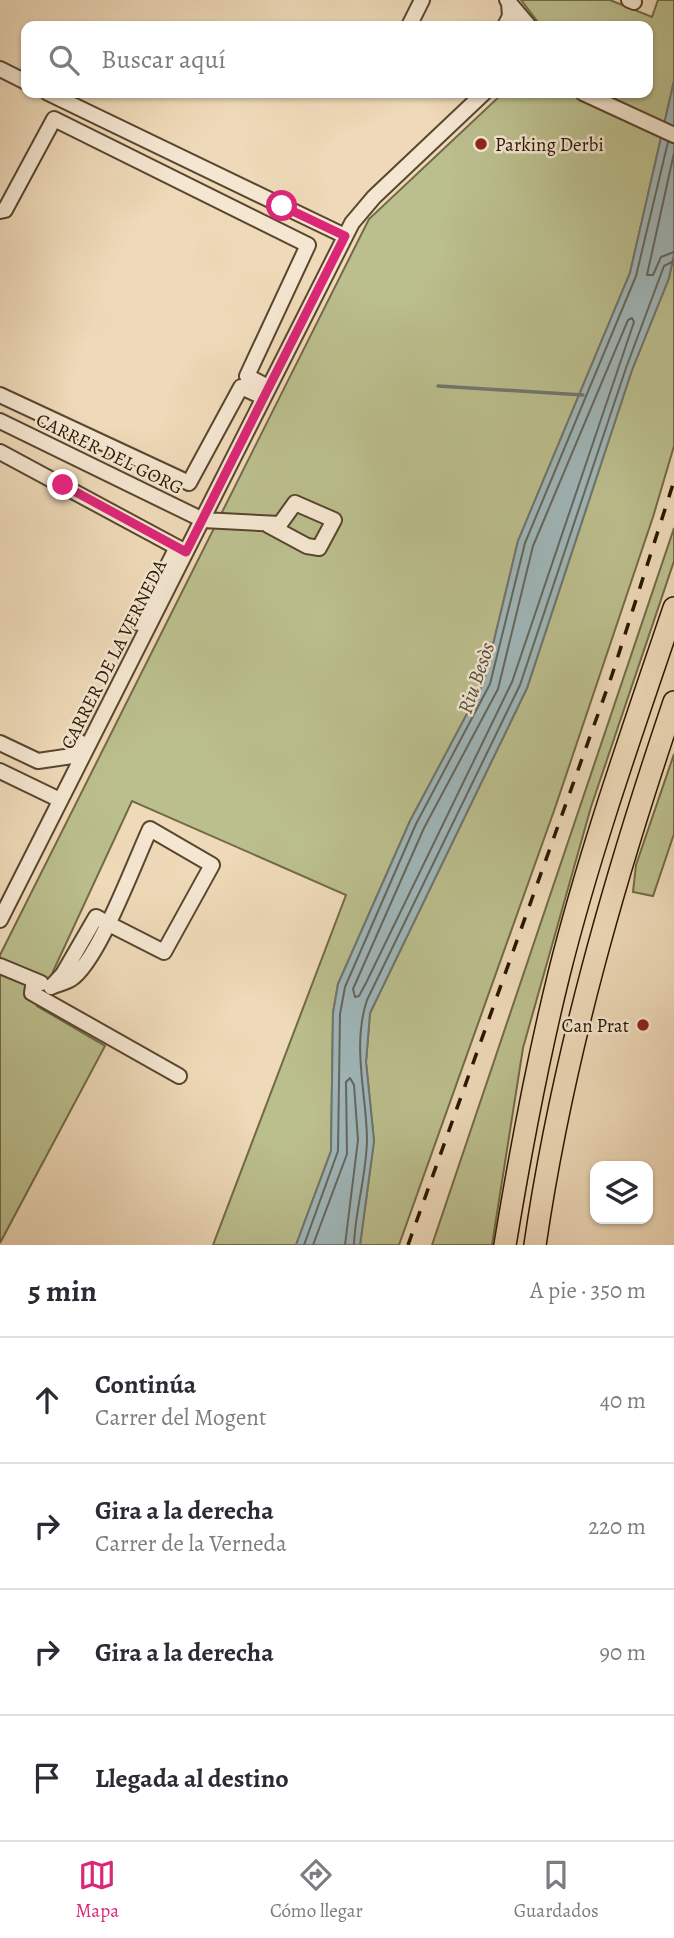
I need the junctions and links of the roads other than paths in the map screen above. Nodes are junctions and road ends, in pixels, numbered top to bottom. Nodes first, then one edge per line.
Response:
1 (422, 0) edge
2 (508, 2) edge
3 (412, 21) edge
4 (508, 21) edge
5 (524, 21) edge
6 (0, 69) edge
7 (21, 80) edge
8 (58, 98) edge
9 (477, 98) edge
10 (593, 98) edge
11 (674, 135) edge
12 (0, 211) edge
13 (345, 236) junction
14 (266, 392) junction
15 (0, 395) edge
16 (0, 421) edge
17 (0, 452) edge
18 (203, 520) junction
19 (268, 525) dead end
20 (182, 550) junction
21 (674, 608) edge
22 (674, 702) edge
23 (0, 743) edge
24 (0, 771) edge
25 (60, 800) junction
26 (0, 920) edge
27 (107, 923) junction
28 (0, 966) edge
29 (34, 980) junction
30 (179, 1076) dead end
31 (505, 1245) edge
32 (535, 1245) edge

1 - 3 street
2 - 4 street
2 - 5 street
6 - 7 street
8 - 13 street
9 - 13 street, CARRER DE LA VERNEDA
10 - 11 street
12 - 14 street
13 - 14 street, CARRER DE LA VERNEDA
14 - 15 street
14 - 18 street, CARRER DE LA VERNEDA
16 - 18 street, CARRER DEL GORG
17 - 20 street
18 - 19 street
18 - 20 street, CARRER DE LA VERNEDA
20 - 23 street
20 - 25 street, CARRER DE LA VERNEDA
21 - 31 highway
22 - 32 highway
24 - 25 street
25 - 26 street, CARRER DE LA VERNEDA
27 - 27 street
27 - 29 street
28 - 29 street
29 - 30 street

